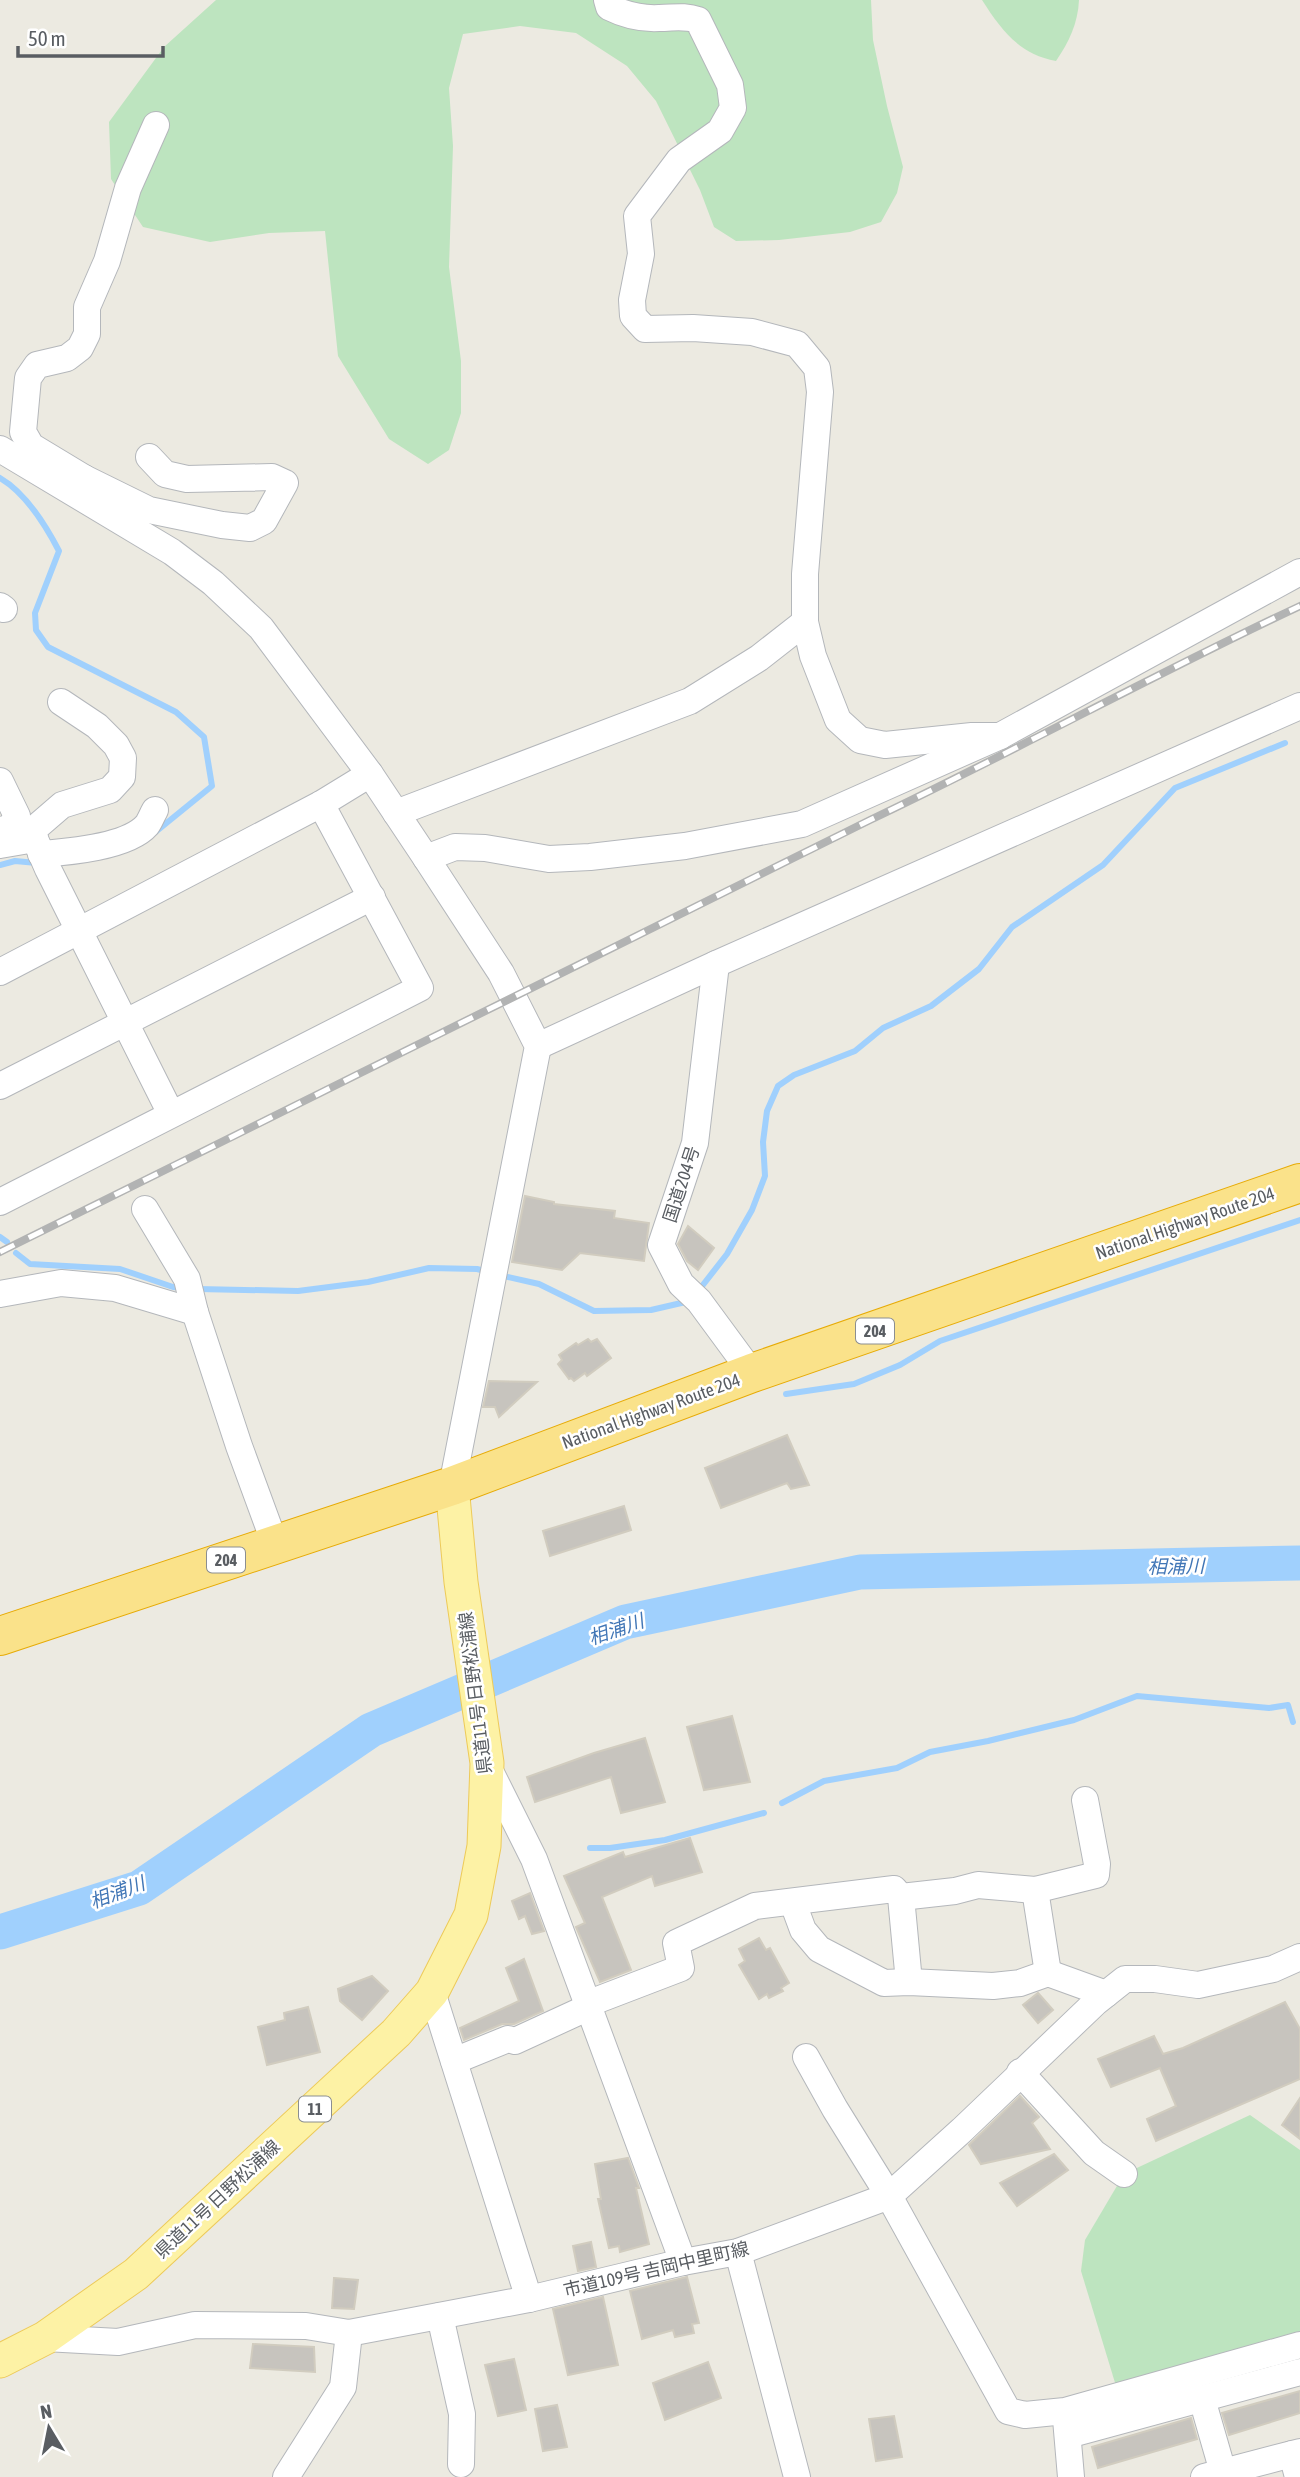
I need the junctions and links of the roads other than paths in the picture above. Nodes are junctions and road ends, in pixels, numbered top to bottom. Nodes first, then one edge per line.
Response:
1 (607, 0) edge
2 (156, 125) dead end
3 (0, 449) edge
4 (149, 457) dead end
5 (79, 486) junction
6 (1300, 572) edge
7 (805, 622) junction
8 (61, 702) dead end
9 (1300, 706) edge
10 (1000, 736) junction
11 (370, 774) junction
12 (0, 781) edge
13 (321, 804) junction
14 (155, 810) dead end
15 (396, 813) junction
16 (0, 830) edge
17 (0, 845) edge
18 (41, 855) junction
19 (426, 858) junction
20 (372, 897) junction
21 (79, 932) junction
22 (716, 964) junction
23 (0, 972) edge
24 (124, 1022) junction
25 (538, 1046) junction
26 (0, 1086) edge
27 (171, 1114) junction
28 (1300, 1183) edge
29 (0, 1202) edge
30 (145, 1209) dead end
31 (0, 1294) edge
32 (195, 1312) junction
33 (752, 1373) junction
34 (452, 1486) junction
35 (275, 1544) junction
36 (0, 1636) edge
37 (487, 1763) junction
38 (1085, 1800) dead end
39 (1035, 1890) junction
40 (901, 1897) junction
41 (793, 1903) junction
42 (1300, 1957) edge
43 (1048, 1973) junction
44 (909, 1982) junction
45 (432, 1992) junction
46 (1106, 1994) junction
47 (588, 2006) junction
48 (807, 2057) dead end
49 (454, 2061) junction
50 (1020, 2072) junction
51 (1124, 2174) dead end
52 (890, 2196) junction
53 (738, 2252) junction
54 (683, 2262) junction
55 (529, 2299) junction
56 (440, 2316) junction
57 (349, 2333) junction
58 (45, 2337) junction
59 (1300, 2346) edge
60 (0, 2361) edge
61 (1300, 2372) edge
62 (1202, 2399) junction
63 (1066, 2423) junction
64 (1297, 2461) edge
65 (461, 2464) dead end
66 (1213, 2475) edge
67 (286, 2477) edge
68 (797, 2477) edge
69 (1071, 2477) edge

1 - 7 street
2 - 5 street
3 - 5 street
4 - 5 street
5 - 11 street
6 - 10 street
7 - 10 street
7 - 15 street
8 - 18 street
9 - 22 street
10 - 19 street
11 - 13 street
11 - 15 street
12 - 16 street
13 - 20 street
13 - 21 street
14 - 18 street
15 - 19 street
17 - 18 street
18 - 21 street
19 - 25 street
20 - 24 street
20 - 27 street
21 - 23 street
21 - 24 street
22 - 25 street
22 - 33 street, 国道204号
24 - 26 street
24 - 27 street
25 - 34 street
27 - 29 street
28 - 33 highway, National Highway Route 204 / 204
30 - 32 street
31 - 32 street
32 - 35 street
33 - 34 highway, National Highway Route 204 / 204
34 - 35 highway, National Highway Route 204 / 204
34 - 37 main road, 県道11号 日野松浦線 / 11
35 - 36 highway, National Highway Route 204 / 204
37 - 45 main road, 県道11号 日野松浦線 / 11
37 - 47 street
38 - 39 street
39 - 40 street
39 - 43 street
40 - 41 street
40 - 44 street
41 - 44 street
41 - 47 street
42 - 46 street, 市道109号 吉岡中里町線
43 - 44 street
43 - 46 street
45 - 49 street
45 - 58 main road, 県道11号 日野松浦線 / 11
46 - 50 street, 市道109号 吉岡中里町線
47 - 49 street
47 - 54 street
48 - 52 street
49 - 55 street
50 - 51 street
50 - 52 street, 市道109号 吉岡中里町線
52 - 53 street, 市道109号 吉岡中里町線
52 - 63 street
53 - 54 street, 市道109号 吉岡中里町線
53 - 68 street
54 - 55 street, 市道109号 吉岡中里町線
55 - 56 street, 市道109号 吉岡中里町線
56 - 57 street, 市道109号 吉岡中里町線
56 - 65 street
57 - 58 street, 市道109号 吉岡中里町線
57 - 67 street
58 - 60 main road, 県道11号 日野松浦線 / 11
59 - 63 street
61 - 62 street
62 - 63 street
62 - 66 street
63 - 69 street
64 - 66 street

